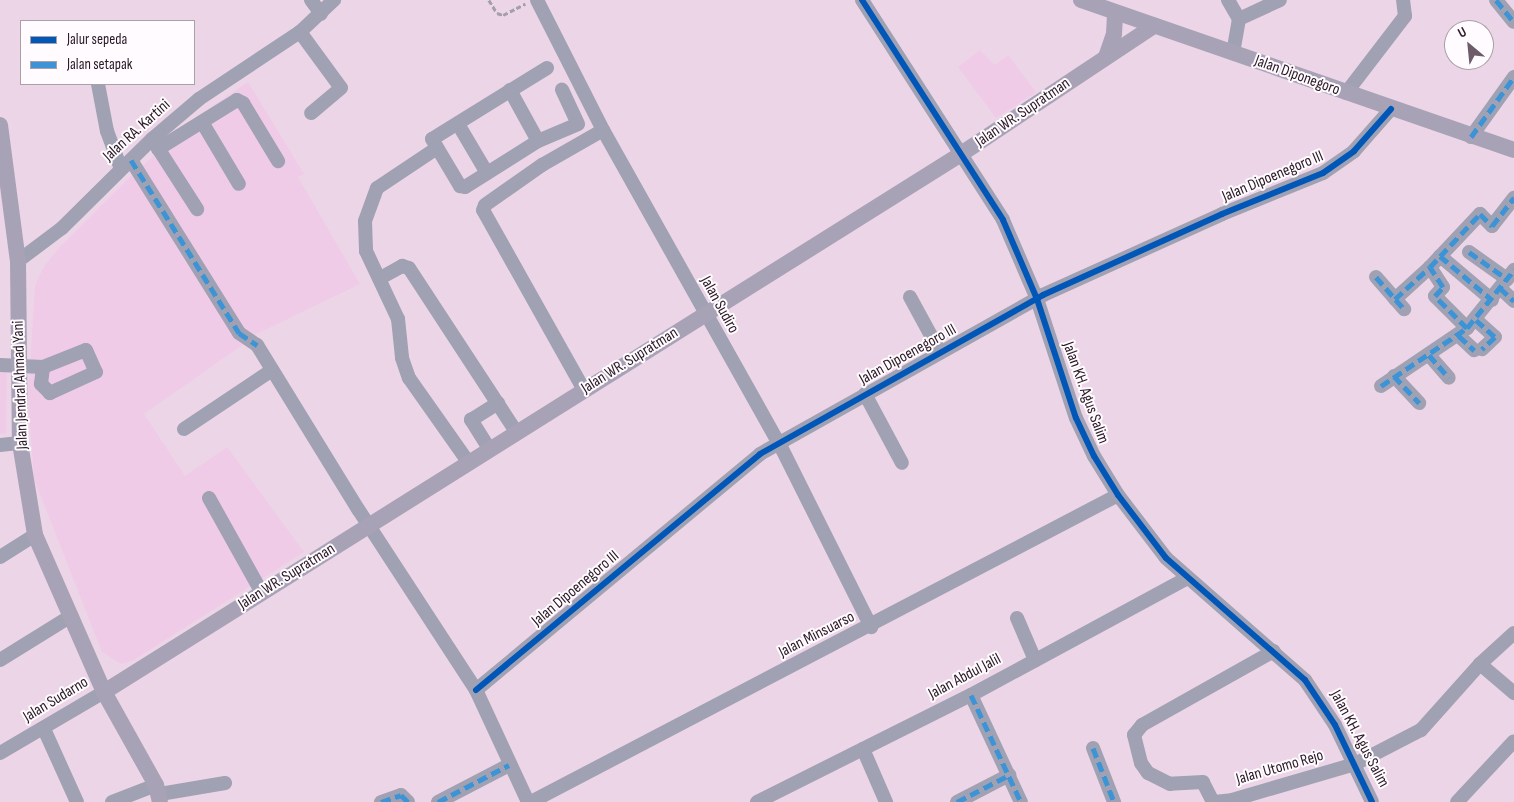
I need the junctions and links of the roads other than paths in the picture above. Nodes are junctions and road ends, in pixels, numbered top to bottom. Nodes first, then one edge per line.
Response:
1 (312, 0) edge
2 (334, 0) edge
3 (535, 0) edge
4 (862, 0) edge
5 (1081, 0) edge
6 (1228, 0) edge
7 (1280, 0) edge
8 (1403, 0) edge
9 (1496, 0) edge
10 (1115, 13) junction
11 (321, 14) junction
12 (1240, 19) junction
13 (1514, 22) edge
14 (1154, 26) junction
15 (300, 32) junction
16 (1233, 53) junction
17 (1106, 57) junction
18 (547, 68) dead end
19 (1514, 76) edge
20 (98, 85) edge
21 (562, 89) dead end
22 (510, 90) junction
23 (1346, 93) junction
24 (199, 99) junction
25 (1391, 109) junction
26 (311, 113) dead end
27 (206, 119) junction
28 (458, 124) junction
29 (0, 125) edge
30 (603, 130) junction
31 (1471, 137) junction
32 (538, 141) junction
33 (155, 144) junction
34 (436, 148) junction
35 (1514, 150) edge
36 (961, 154) junction
37 (278, 161) dead end
38 (126, 165) junction
39 (487, 173) junction
40 (238, 184) dead end
41 (1514, 198) edge
42 (197, 209) dead end
43 (1469, 252) dead end
44 (1440, 256) junction
45 (18, 261) junction
46 (1430, 267) junction
47 (384, 276) dead end
48 (1376, 277) dead end
49 (1507, 279) edge
50 (910, 297) dead end
51 (1037, 299) junction
52 (1492, 300) junction
53 (1514, 301) edge
54 (705, 315) junction
55 (1467, 328) junction
56 (940, 352) junction
57 (1429, 355) junction
58 (18, 365) junction
59 (0, 366) edge
60 (43, 367) dead end
61 (272, 370) junction
62 (1394, 376) junction
63 (1449, 378) dead end
64 (1381, 386) dead end
65 (584, 390) junction
66 (865, 394) junction
67 (498, 403) junction
68 (1418, 403) dead end
69 (184, 429) dead end
70 (517, 433) junction
71 (20, 443) junction
72 (779, 443) junction
73 (0, 445) edge
74 (490, 450) junction
75 (469, 462) junction
76 (902, 463) dead end
77 (1118, 495) junction
78 (209, 498) dead end
79 (369, 525) junction
80 (35, 534) junction
81 (0, 557) edge
82 (1187, 578) junction
83 (262, 593) junction
84 (71, 616) junction
85 (1017, 618) dead end
86 (871, 627) junction
87 (1514, 633) edge
88 (1274, 651) junction
89 (0, 660) edge
90 (1035, 660) junction
91 (1480, 664) junction
92 (476, 690) junction
93 (104, 692) junction
94 (1514, 694) edge
95 (972, 695) junction
96 (44, 729) junction
97 (1514, 742) edge
98 (1093, 748) dead end
99 (863, 749) junction
100 (0, 753) edge
101 (1355, 764) junction
102 (509, 765) junction
103 (1008, 775) junction
104 (225, 783) dead end
105 (159, 794) edge
106 (1232, 801) edge
107 (77, 802) edge
108 (112, 802) edge
109 (381, 802) edge
110 (408, 802) edge
111 (438, 802) edge
112 (529, 802) edge
113 (757, 802) edge
114 (886, 802) edge
115 (957, 802) edge
116 (1021, 802) edge
117 (1114, 802) edge
118 (1214, 802) edge
119 (1372, 802) edge
120 (1457, 802) edge

1 - 11 street
2 - 11 street, Jalan RA. Kartini
3 - 30 street, Jalan Sudiro
4 - 36 street, Jalan KH. Agus Salim
5 - 10 main road, Jalan Diponegoro
6 - 12 street
7 - 12 street
8 - 23 street
9 - 13 street
10 - 14 main road, Jalan Diponegoro
10 - 17 main road
11 - 15 street, Jalan RA. Kartini
12 - 16 street
14 - 16 main road, Jalan Diponegoro
14 - 17 main road, Jalan WR. Supratman
15 - 24 street, Jalan RA. Kartini
15 - 26 street
16 - 23 main road, Jalan Diponegoro
17 - 36 main road, Jalan WR. Supratman
18 - 22 street
19 - 31 street
20 - 38 street
21 - 32 street
22 - 28 street
22 - 32 street
23 - 25 main road, Jalan Diponegoro
24 - 27 street
24 - 33 street, Jalan RA. Kartini
25 - 31 main road, Jalan Diponegoro
25 - 51 street, Jalan Dipoenegoro III
27 - 33 street
27 - 37 street
27 - 40 street
28 - 34 street
28 - 39 street
29 - 45 main road, Jalan Jendral Ahmad Yani
30 - 54 street, Jalan Sudiro
30 - 65 street
31 - 35 main road, Jalan Diponegoro
32 - 39 street
33 - 38 street, Jalan RA. Kartini
33 - 42 street
34 - 39 street
34 - 75 street
36 - 51 street, Jalan KH. Agus Salim
36 - 54 main road, Jalan WR. Supratman
38 - 45 street, Jalan RA. Kartini
38 - 61 street
41 - 44 street
43 - 49 street
44 - 46 street
44 - 52 street
45 - 58 main road, Jalan Jendral Ahmad Yani
46 - 48 street
46 - 55 street
47 - 67 street
49 - 52 street
49 - 53 street
50 - 56 street
51 - 56 street, Jalan Dipoenegoro III
51 - 77 street, Jalan KH. Agus Salim
52 - 55 street
54 - 65 main road, Jalan WR. Supratman
54 - 72 street, Jalan Sudiro
55 - 55 street
55 - 57 street
56 - 66 street, Jalan Dipoenegoro III
57 - 62 street
57 - 63 street
58 - 59 street
58 - 60 street
58 - 71 main road, Jalan Jendral Ahmad Yani
61 - 69 street
61 - 79 street
62 - 64 street
62 - 68 street
65 - 70 main road, Jalan WR. Supratman
66 - 72 street, Jalan Dipoenegoro III
66 - 76 street
67 - 70 street
67 - 74 street
70 - 74 main road, Jalan WR. Supratman
71 - 73 street
71 - 80 main road, Jalan Jendral Ahmad Yani
72 - 86 street, Jalan Sudiro
72 - 92 street, Jalan Dipoenegoro III
74 - 75 main road, Jalan WR. Supratman
75 - 79 main road, Jalan WR. Supratman
77 - 82 street, Jalan KH. Agus Salim
77 - 86 street, Jalan Minsuarso
78 - 83 street
79 - 83 main road, Jalan WR. Supratman
79 - 92 street
80 - 81 street
80 - 84 main road, Jalan Jendral Ahmad Yani
82 - 88 street, Jalan KH. Agus Salim
82 - 90 street, Jalan Abdul Jalil
83 - 93 main road, Jalan WR. Supratman
84 - 89 street
84 - 93 main road, Jalan Jendral Ahmad Yani
85 - 90 street
86 - 112 street, Jalan Minsuarso
87 - 91 street, Jalan Utomo Rejo
88 - 101 street, Jalan KH. Agus Salim
88 - 118 street
90 - 95 street, Jalan Abdul Jalil
91 - 94 street
91 - 101 street, Jalan Utomo Rejo
92 - 102 street
93 - 96 street, Jalan Sudarno
93 - 105 main road, Jalan Jendral Ahmad Yani
95 - 99 street, Jalan Abdul Jalil
95 - 103 street
96 - 100 street, Jalan Sudarno
96 - 107 street
97 - 120 street
98 - 117 street
99 - 113 street, Jalan Abdul Jalil
99 - 114 street
101 - 106 street, Jalan Utomo Rejo
101 - 119 street, Jalan KH. Agus Salim
102 - 111 street
102 - 112 street
103 - 115 street
103 - 116 street
104 - 105 street
105 - 108 street
106 - 118 street, Jalan Utomo Rejo
109 - 110 street

